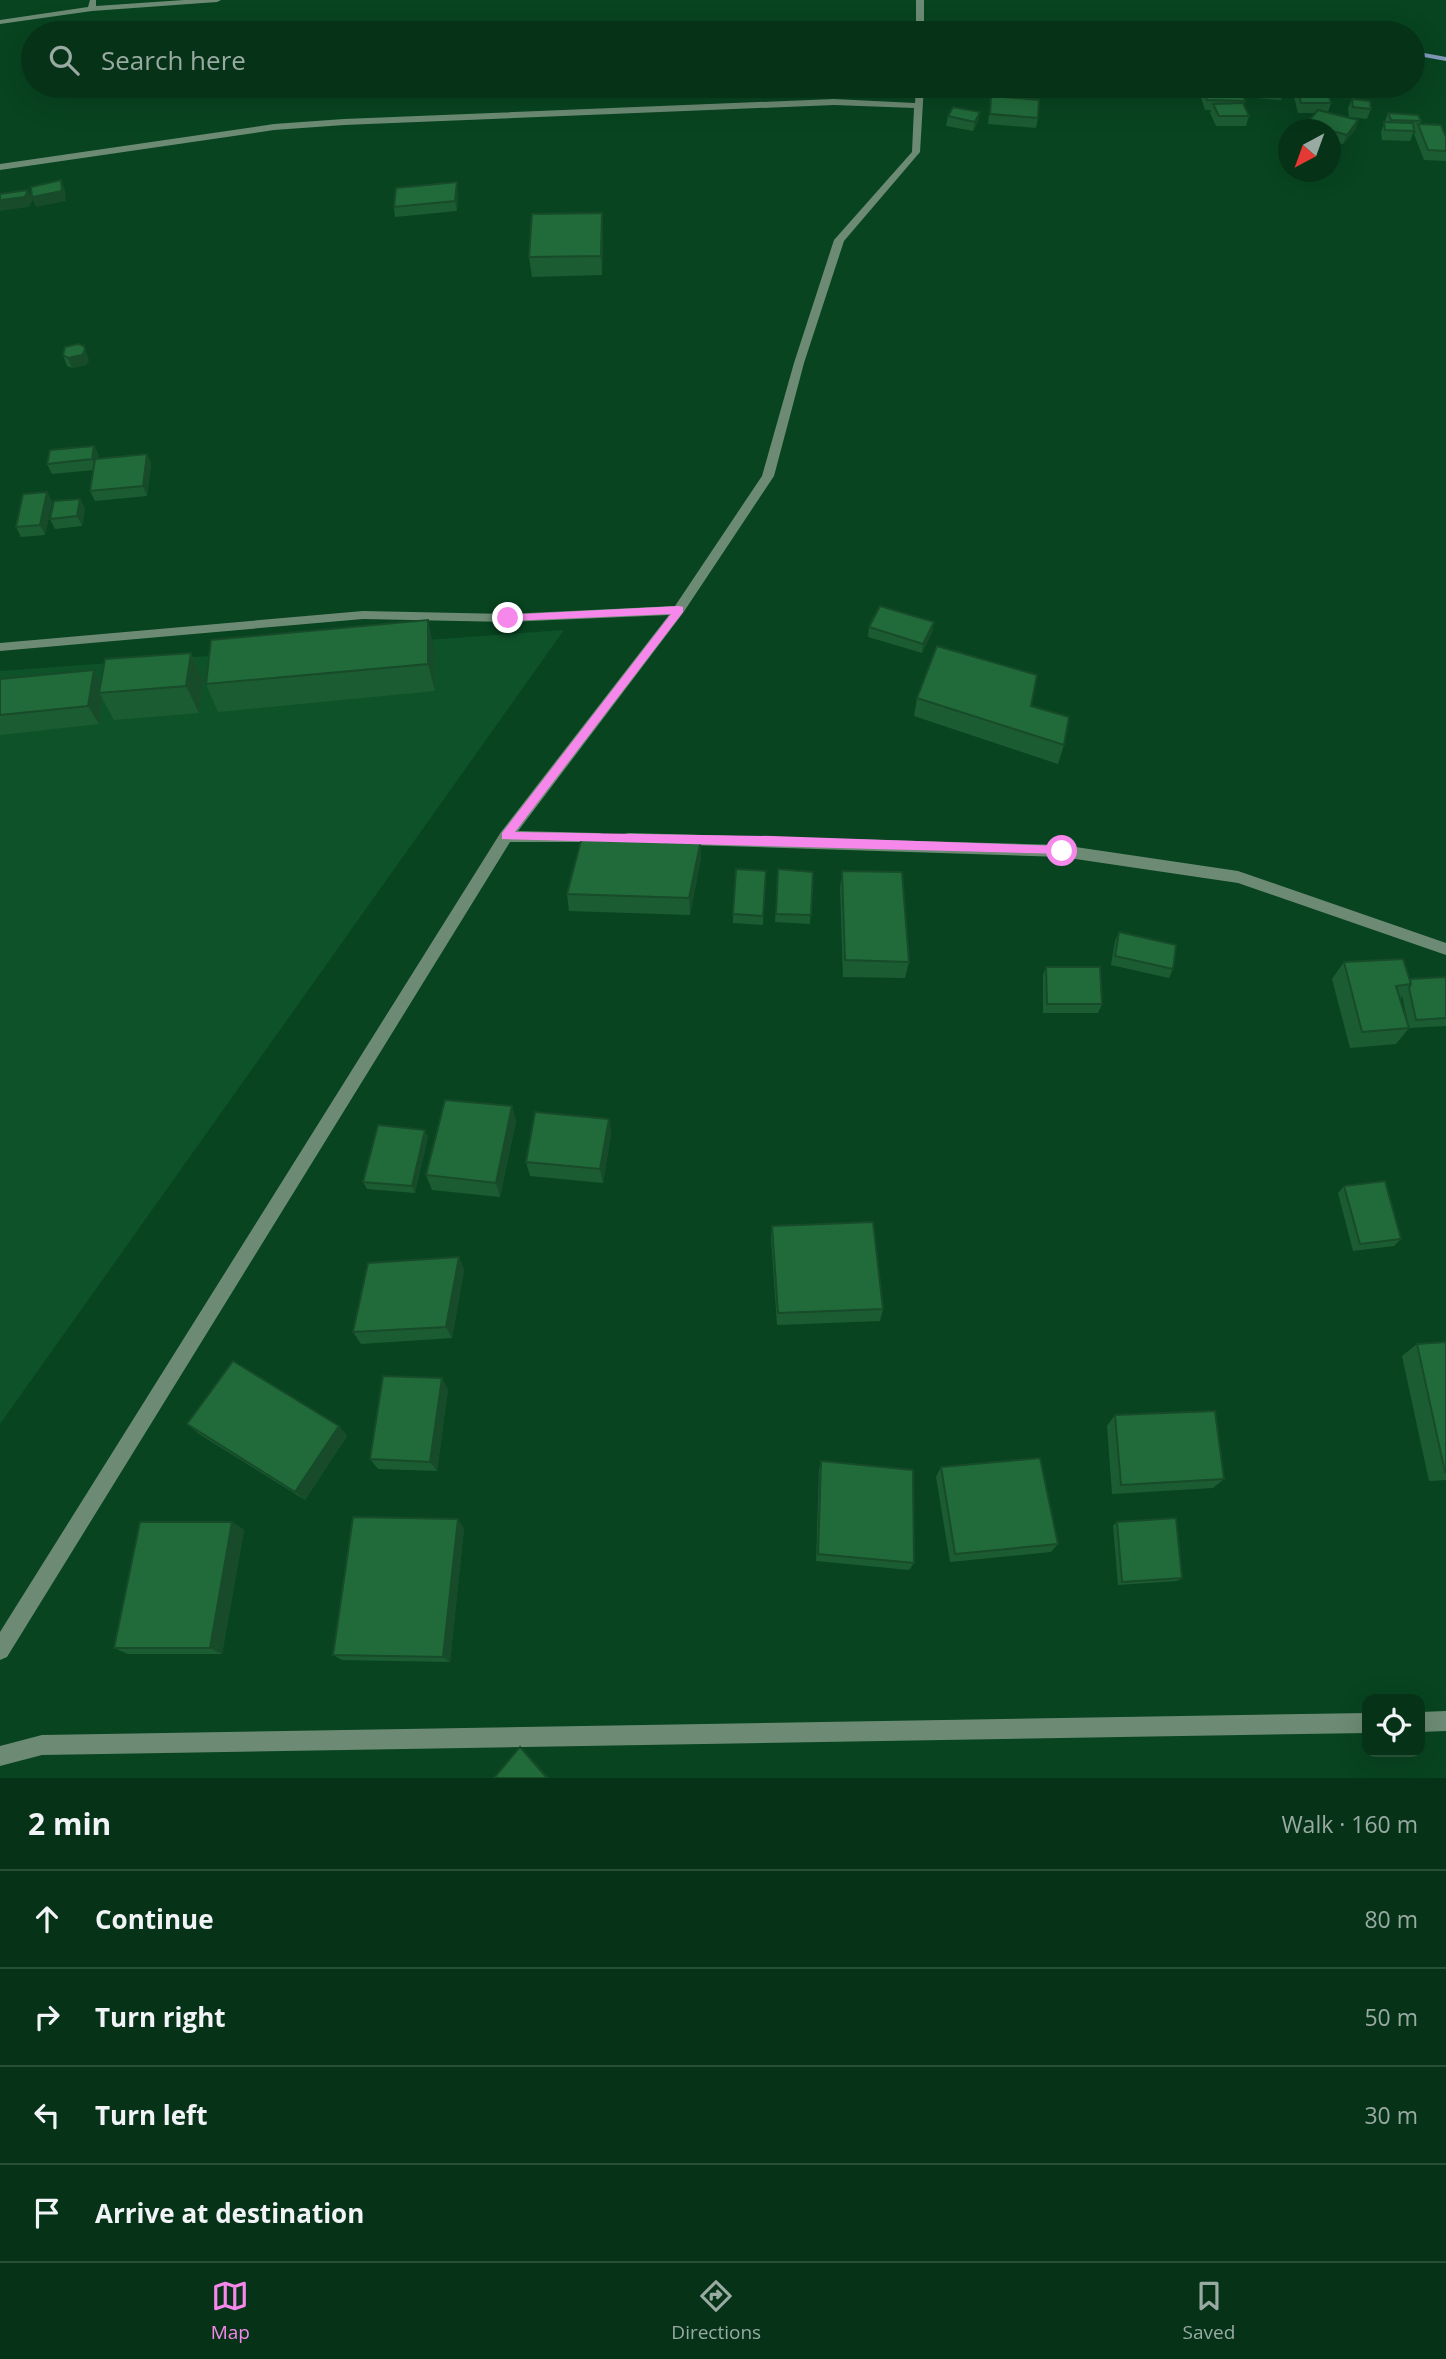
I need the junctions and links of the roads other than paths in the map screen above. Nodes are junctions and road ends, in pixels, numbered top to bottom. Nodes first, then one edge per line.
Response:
1 (217, 0) edge
2 (920, 0) edge
3 (92, 5) edge
4 (920, 21) edge
5 (0, 22) edge
6 (920, 98) edge
7 (920, 106) junction
8 (0, 167) edge
9 (679, 610) junction
10 (0, 647) edge
11 (506, 836) junction
12 (1446, 948) edge
13 (0, 1650) edge
14 (1446, 1721) edge
15 (1425, 1722) edge
16 (1362, 1723) edge
17 (0, 1756) edge

1 - 3 street
2 - 4 street
3 - 5 street
6 - 7 street
7 - 8 street
7 - 9 street
9 - 10 street
9 - 11 street
11 - 12 street
11 - 13 street
14 - 15 street
16 - 17 street

